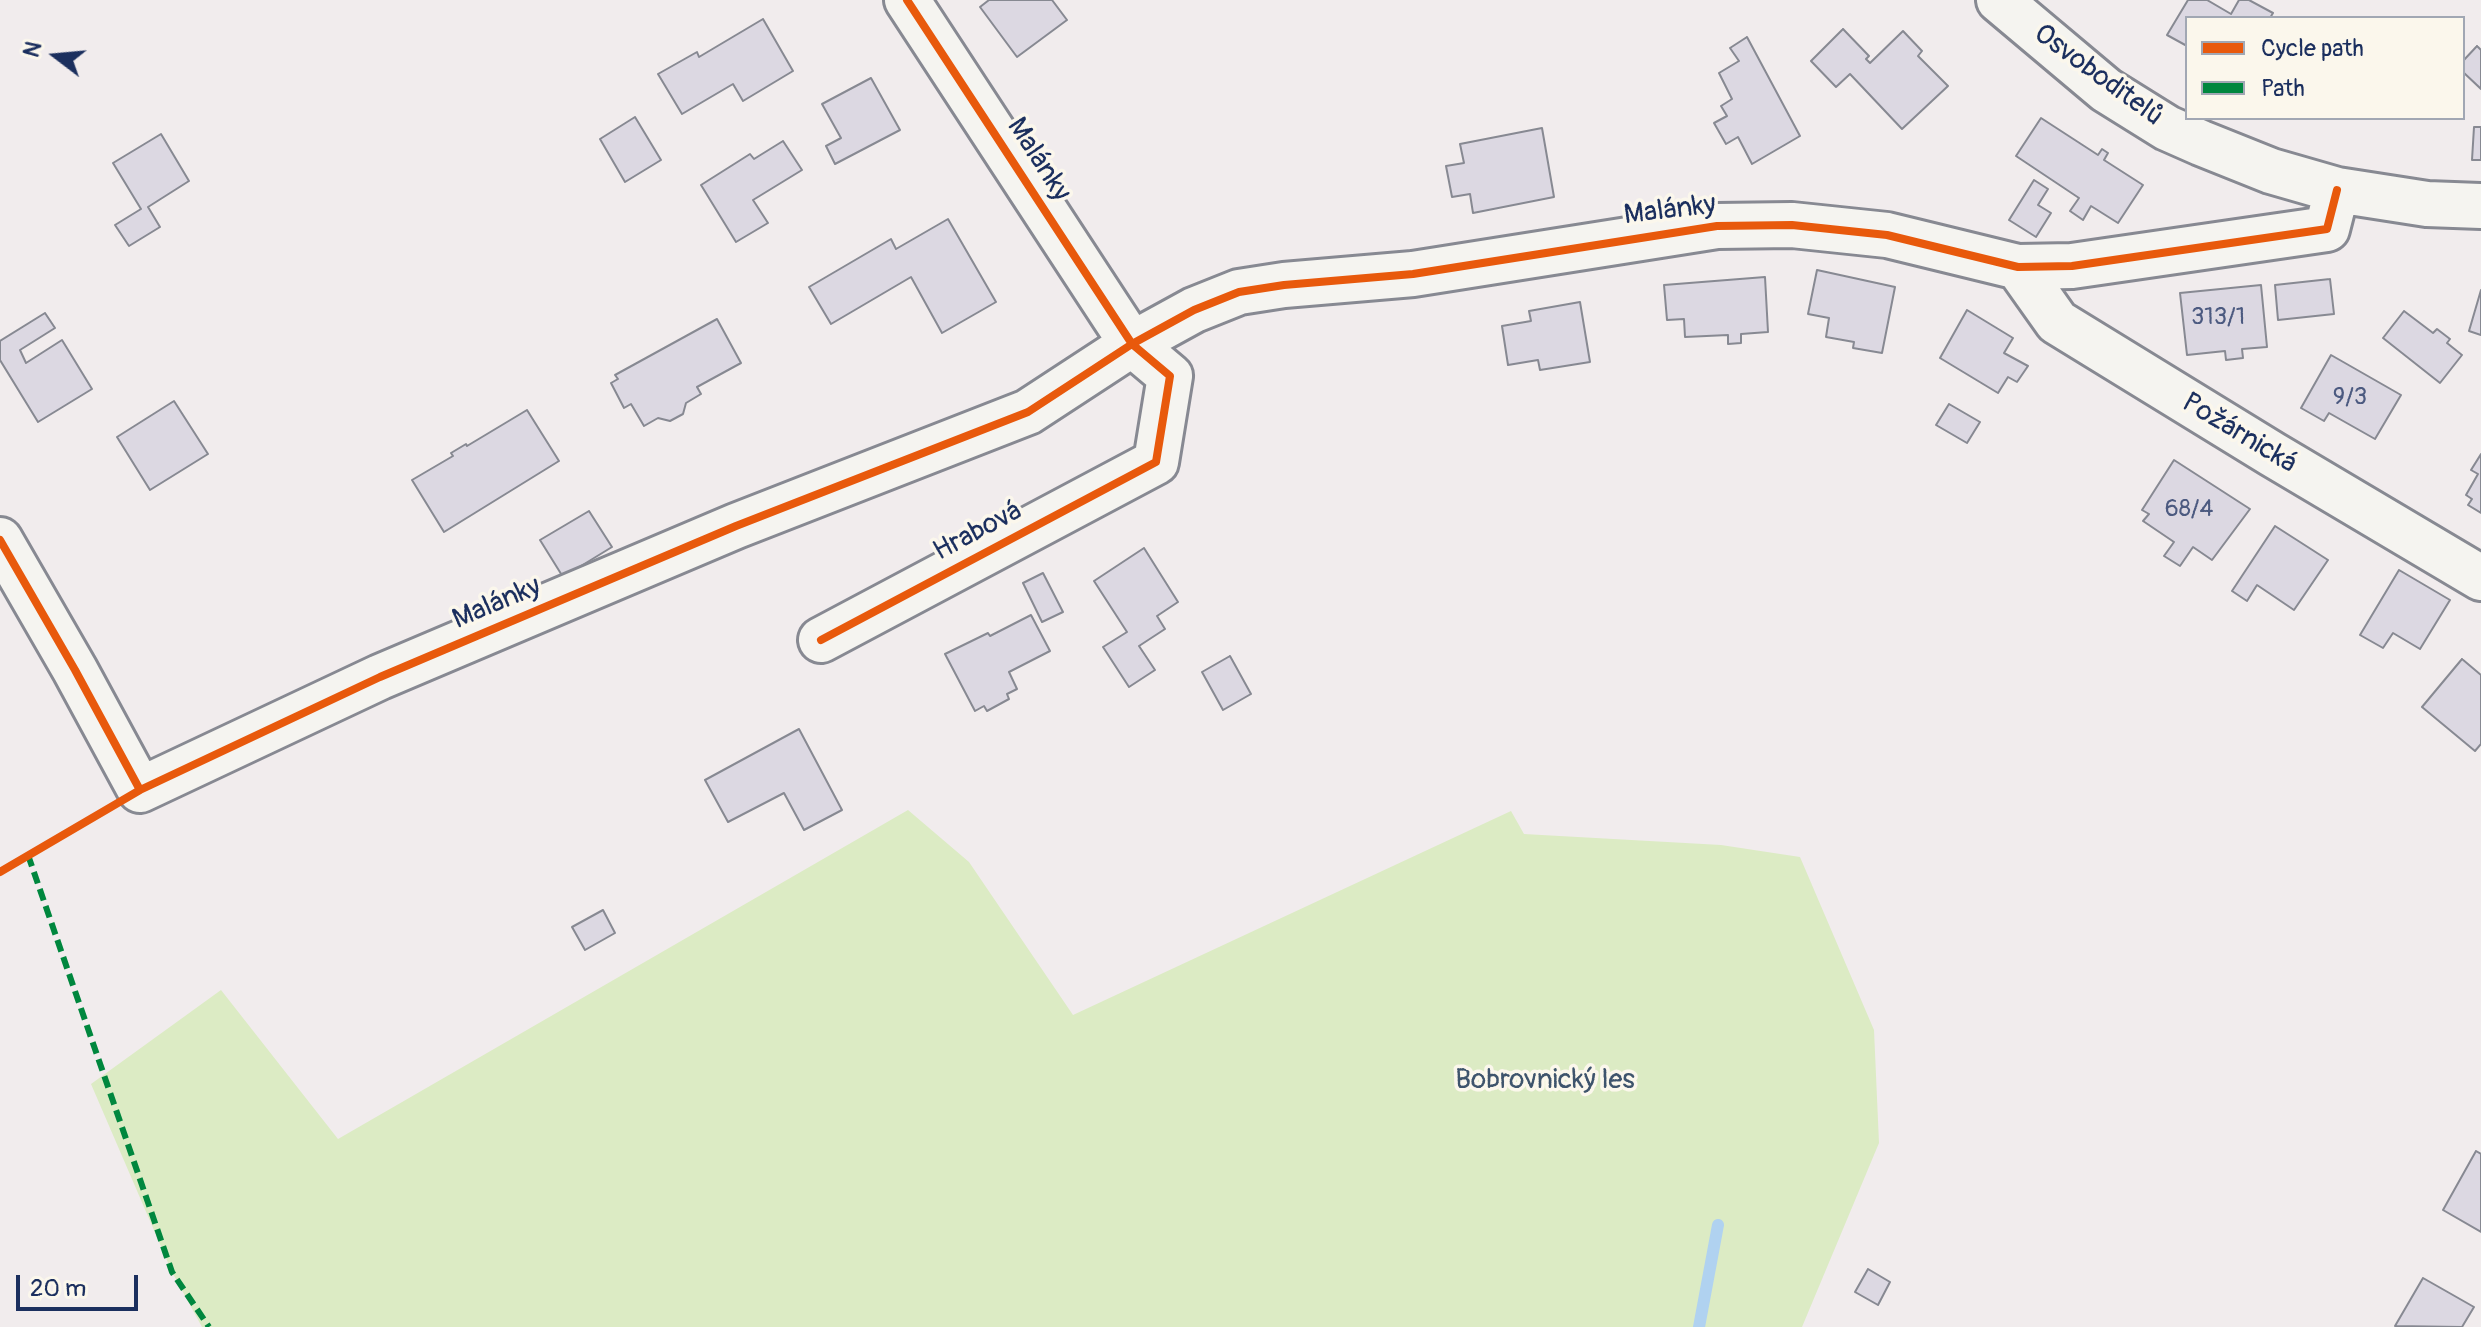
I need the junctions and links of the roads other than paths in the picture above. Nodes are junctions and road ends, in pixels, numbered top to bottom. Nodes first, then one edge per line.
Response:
1 (907, 0) edge
2 (1999, 0) edge
3 (2337, 190) junction
4 (2481, 206) edge
5 (2018, 267) junction
6 (1132, 344) junction
7 (1156, 462) joint
8 (0, 540) edge
9 (2481, 578) edge
10 (821, 640) dead end

1 - 6 street, Malánky
2 - 3 street, Osvoboditelů
3 - 4 street, Osvoboditelů
3 - 5 street, Malánky
5 - 6 street, Malánky
5 - 9 street, Požárnická
6 - 7 street, Malánky
6 - 8 street, Malánky
7 - 10 street, Hrabová

